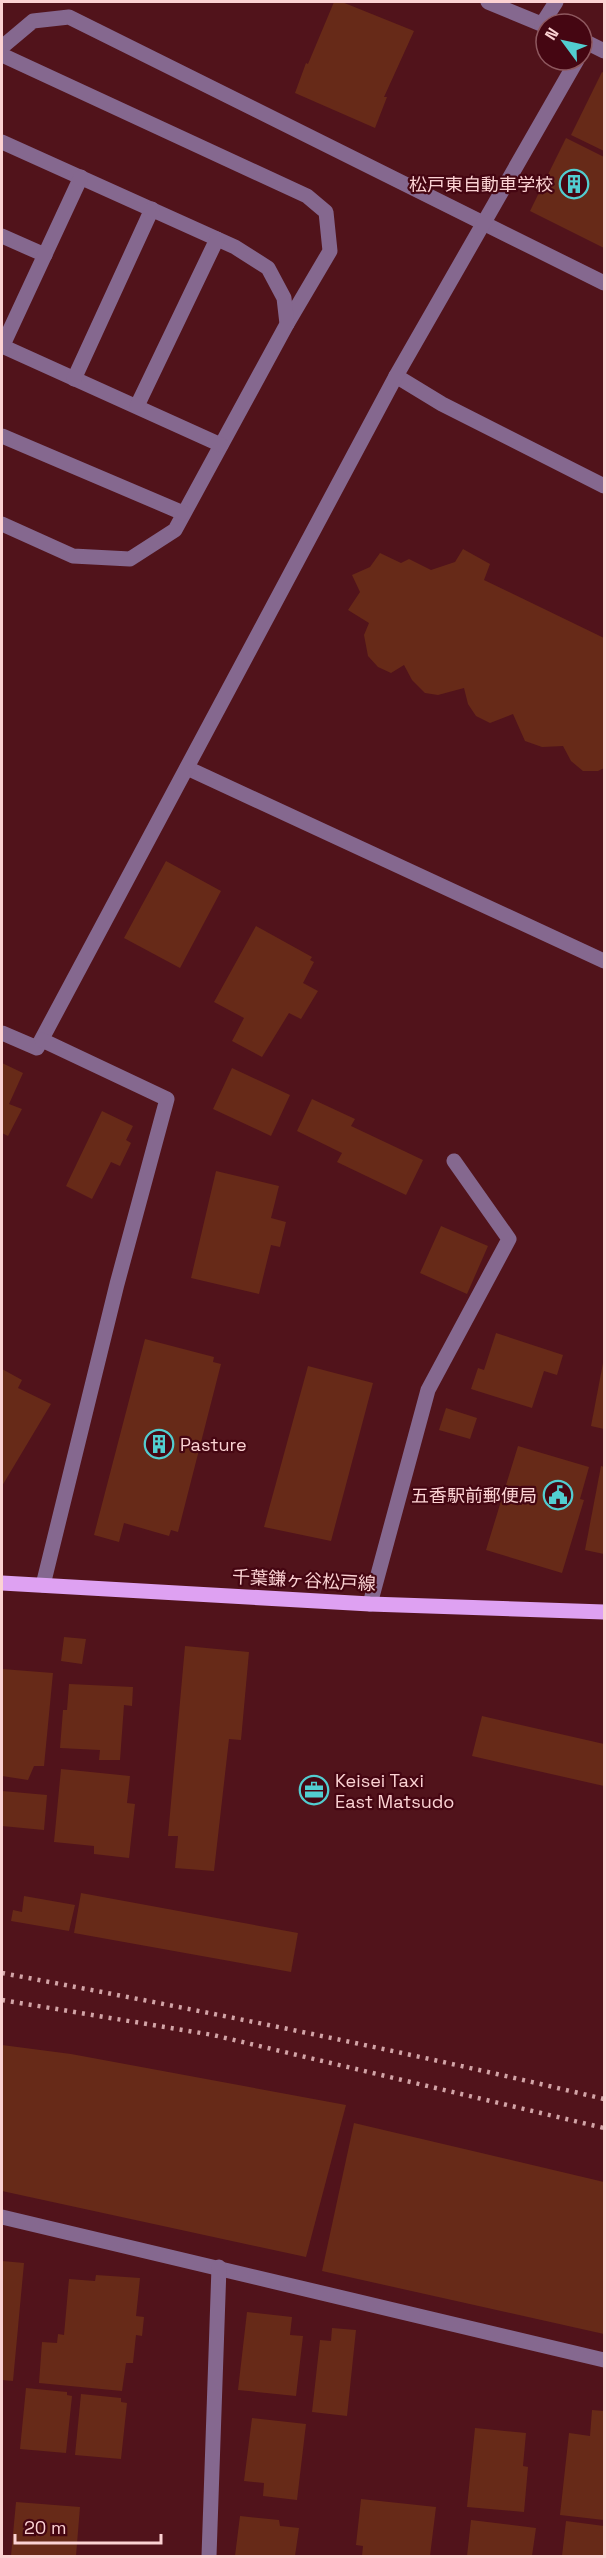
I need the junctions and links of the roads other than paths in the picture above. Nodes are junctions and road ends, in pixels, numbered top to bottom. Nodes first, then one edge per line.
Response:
1 (488, 2) edge
2 (534, 21) edge
3 (2, 47) edge
4 (2, 55) edge
5 (570, 72) edge
6 (2, 142) edge
7 (81, 177) junction
8 (152, 209) junction
9 (2, 236) edge
10 (217, 239) junction
11 (45, 255) junction
12 (604, 283) edge
13 (287, 324) junction
14 (2, 346) edge
15 (396, 376) junction
16 (74, 379) junction
17 (137, 406) junction
18 (2, 436) edge
19 (221, 445) junction
20 (604, 486) edge
21 (183, 513) junction
22 (2, 524) edge
23 (187, 768) junction
24 (604, 961) edge
25 (2, 1033) edge
26 (39, 1044) junction
27 (454, 1161) dead end
28 (2, 1583) edge
29 (43, 1585) junction
30 (370, 1604) junction
31 (604, 1612) edge
32 (2, 2217) edge
33 (219, 2267) junction
34 (604, 2360) edge
35 (209, 2556) edge

1 - 2 street
3 - 12 street
4 - 13 street
5 - 15 street
6 - 7 street
7 - 8 street
7 - 11 street
8 - 10 street
8 - 16 street
9 - 11 street
10 - 13 street
10 - 17 street
11 - 14 street
13 - 19 street
14 - 16 street
15 - 20 street
15 - 23 street
16 - 17 street
17 - 19 street
18 - 21 street
19 - 21 street
21 - 22 street
23 - 24 street
23 - 26 street
25 - 26 street
26 - 29 street
27 - 30 street
28 - 29 main road, 千葉鎌ヶ谷松戸線
29 - 30 main road, 千葉鎌ヶ谷松戸線
30 - 31 main road, 千葉鎌ヶ谷松戸線
32 - 33 street
33 - 34 street
33 - 35 street

